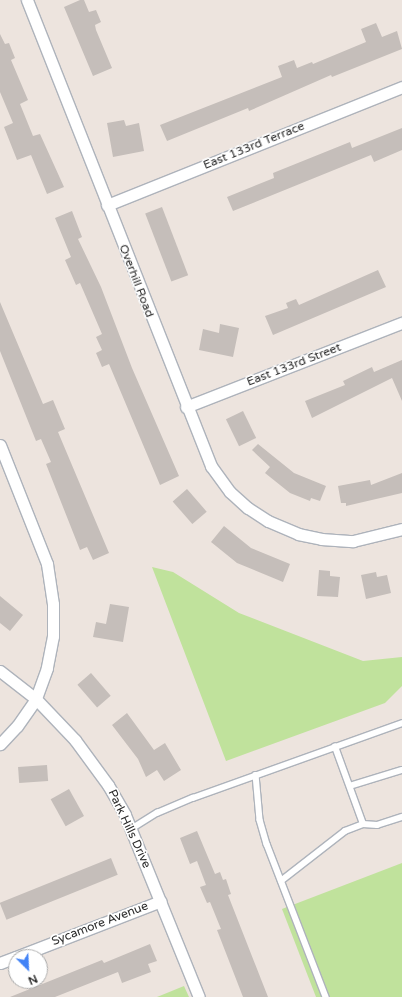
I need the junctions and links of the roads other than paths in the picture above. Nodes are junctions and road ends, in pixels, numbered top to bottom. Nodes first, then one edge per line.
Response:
1 (27, 0) edge
2 (402, 87) edge
3 (107, 205) junction
4 (402, 323) edge
5 (186, 407) junction
6 (0, 445) edge
7 (402, 529) edge
8 (0, 671) edge
9 (36, 699) junction
10 (402, 723) edge
11 (0, 744) edge
12 (335, 747) junction
13 (402, 770) edge
14 (256, 775) junction
15 (350, 786) junction
16 (402, 817) edge
17 (363, 824) junction
18 (131, 829) junction
19 (281, 881) junction
20 (161, 901) junction
21 (37, 949) edge
22 (199, 997) edge
23 (326, 997) edge

1 - 3 street, Overhill Road
2 - 3 street, East 133rd Terrace
3 - 5 street, Overhill Road
4 - 5 street, East 133rd Street
5 - 7 street, Overhill Road
6 - 9 street
8 - 9 street, Park Hills Drive
9 - 11 street
9 - 18 street, Park Hills Drive
10 - 12 lane
12 - 14 lane
12 - 15 lane
13 - 15 lane
14 - 18 lane
14 - 19 lane
15 - 17 lane
16 - 17 lane
17 - 19 lane
18 - 20 street, Park Hills Drive
19 - 23 lane
20 - 21 street, Sycamore Avenue
20 - 22 street, Park Hills Drive

